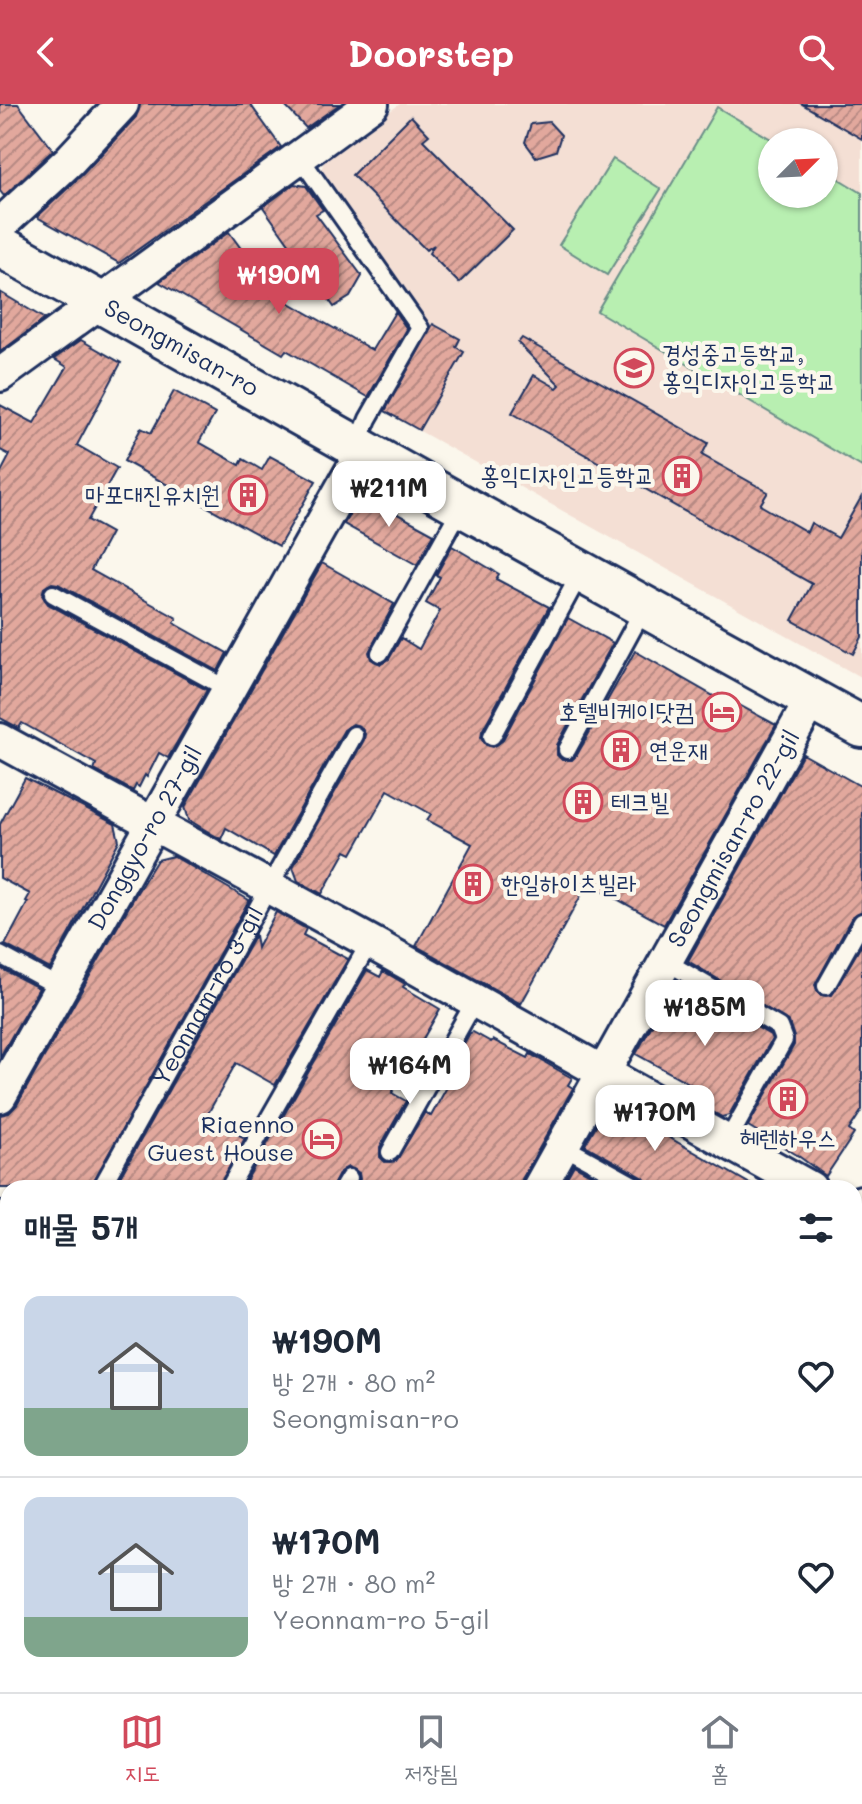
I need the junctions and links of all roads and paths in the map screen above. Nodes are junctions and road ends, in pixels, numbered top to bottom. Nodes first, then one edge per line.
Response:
1 (122, 104) edge
2 (372, 104) edge
3 (299, 156) junction
4 (0, 225) edge
5 (0, 246) edge
6 (102, 303) junction
7 (0, 375) edge
8 (363, 451) junction
9 (462, 506) junction
10 (581, 572) junction
11 (53, 594) dead end
12 (645, 607) junction
13 (380, 653) dead end
14 (228, 689) junction
15 (812, 699) junction
16 (862, 727) edge
17 (354, 735) dead end
18 (492, 736) dead end
19 (0, 740) edge
20 (567, 750) dead end
21 (153, 823) junction
22 (271, 887) junction
23 (862, 922) edge
24 (370, 942) junction
25 (0, 955) edge
26 (665, 961) junction
27 (826, 986) dead end
28 (61, 988) junction
29 (475, 1001) junction
30 (604, 1073) junction
31 (0, 1096) edge
32 (727, 1142) junction
33 (563, 1146) junction
34 (390, 1152) dead end
35 (106, 1180) edge
36 (234, 1180) edge
37 (544, 1180) edge
38 (625, 1180) edge
39 (796, 1180) edge

1 - 4 street
2 - 3 street
3 - 6 street
3 - 8 lane
5 - 6 street, Seongmisan-ro
6 - 7 street
6 - 8 street, Seongmisan-ro
8 - 9 street, Seongmisan-ro
8 - 14 street, Donggyo-ro 27-gil
9 - 10 street, Seongmisan-ro
9 - 13 lane
10 - 12 street, Seongmisan-ro
10 - 18 lane
11 - 14 lane
12 - 15 street, Seongmisan-ro
12 - 20 lane
14 - 21 street, Donggyo-ro 27-gil
15 - 16 street, Seongmisan-ro
15 - 26 street, Seongmisan-ro 22-gil
17 - 22 lane, Yeonnam-ro 3-gil
19 - 21 street
21 - 22 street
21 - 28 street, Donggyo-ro 27-gil
22 - 24 street
22 - 35 lane, Yeonnam-ro 3-gil
23 - 27 lane
24 - 29 street
24 - 36 lane
25 - 28 lane
26 - 30 street, Seongmisan-ro 22-gil
26 - 32 lane
28 - 31 street, Donggyo-ro 27-gil
29 - 30 street
29 - 34 lane
30 - 32 street
30 - 33 street, Seongmisan-ro 22-gil
32 - 39 street
33 - 37 street, Seongmisan-ro 22-gil
33 - 38 lane

